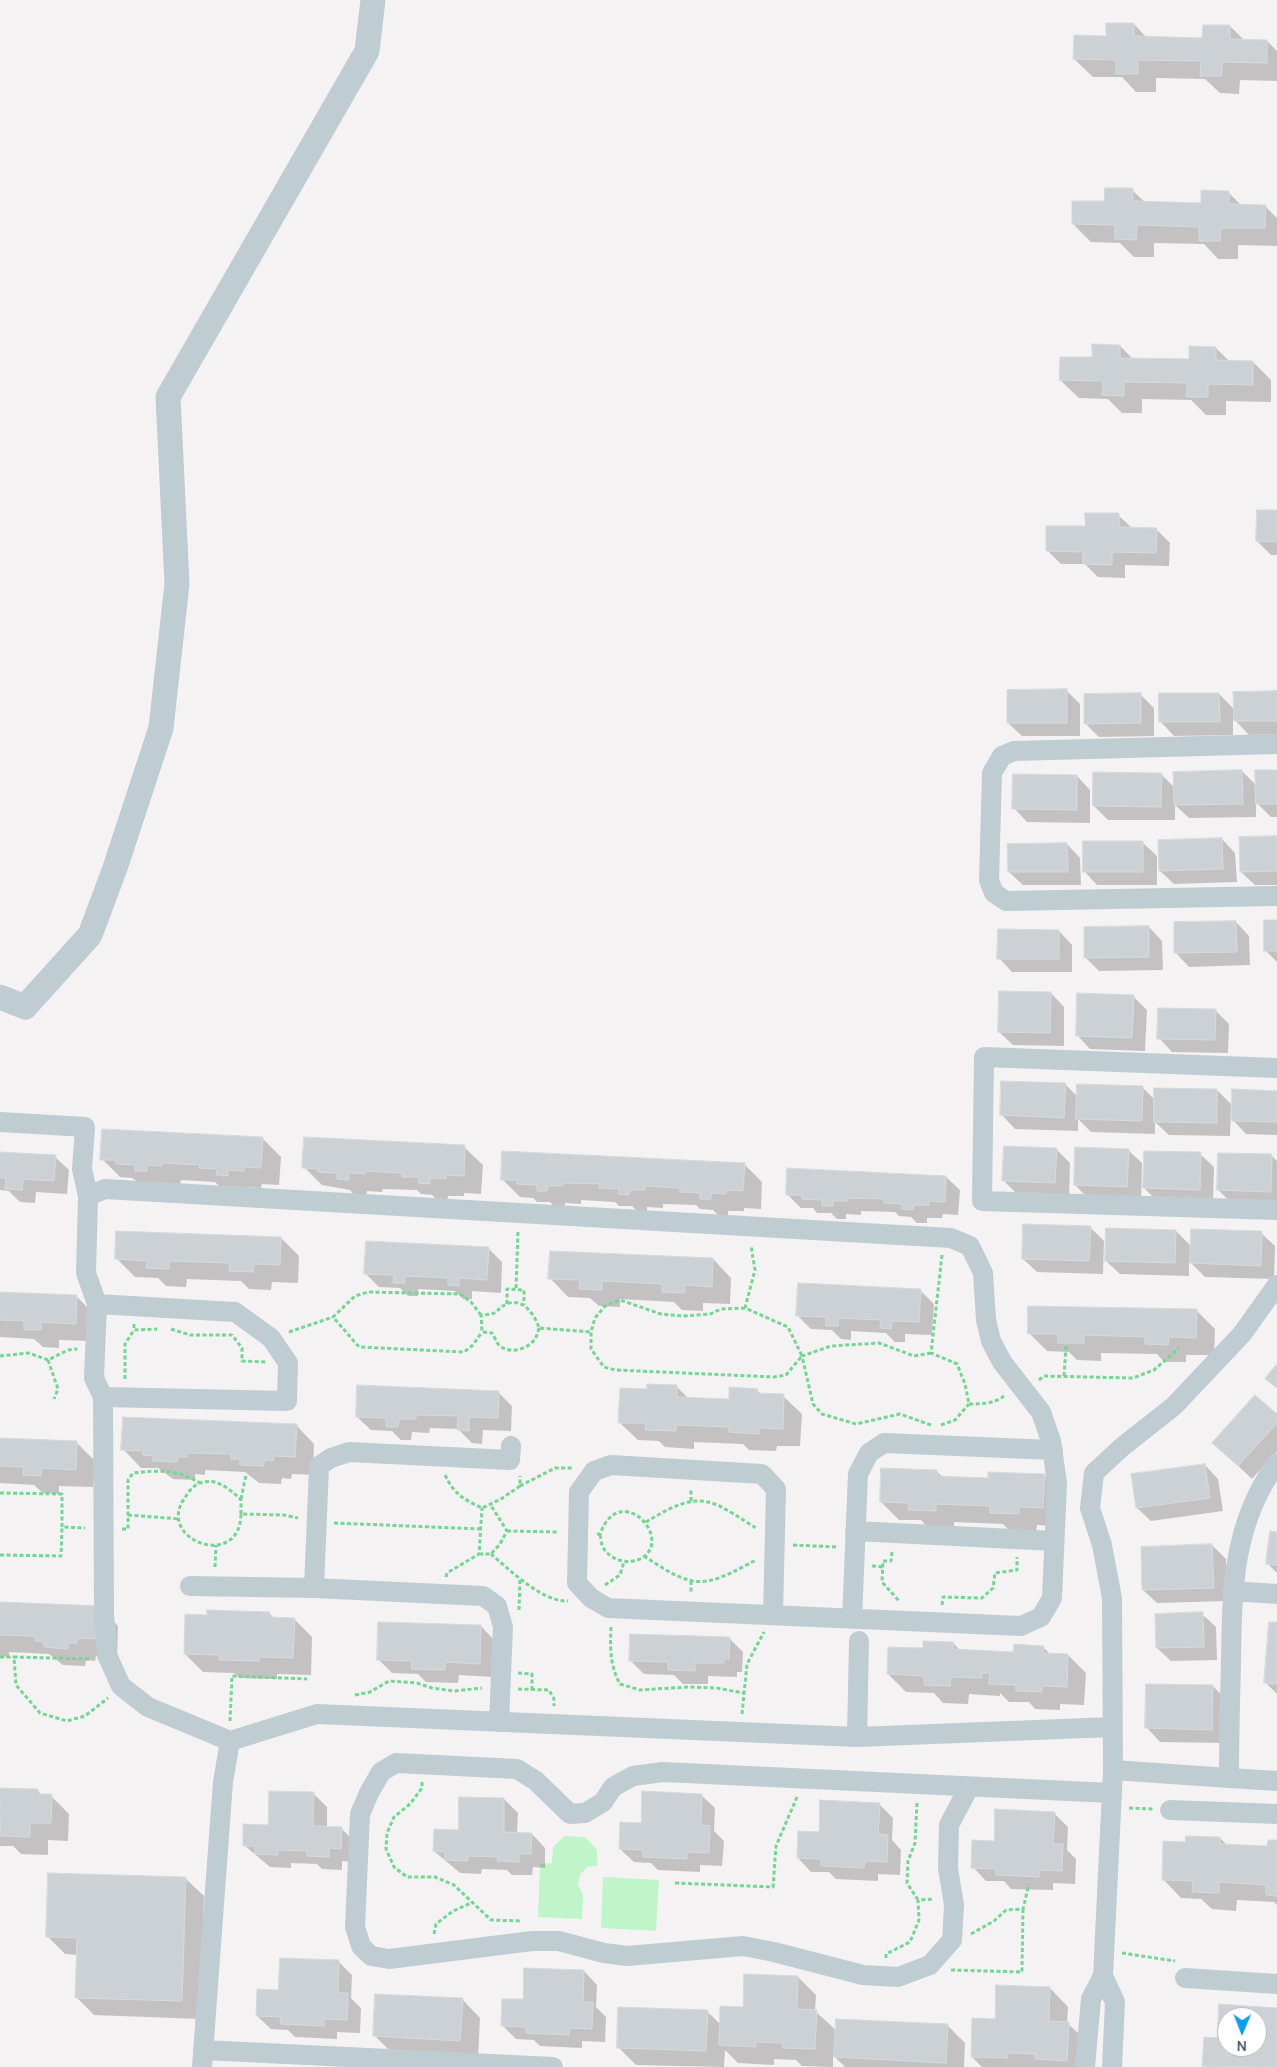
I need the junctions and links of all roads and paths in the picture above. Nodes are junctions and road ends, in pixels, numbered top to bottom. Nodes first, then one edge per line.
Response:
1 (373, 0) edge
2 (1277, 744) edge
3 (1277, 896) edge
4 (0, 998) edge
5 (1277, 1068) edge
6 (0, 1122) edge
7 (88, 1196) junction
8 (1277, 1210) edge
9 (518, 1213) junction
10 (747, 1226) junction
11 (944, 1238) junction
12 (1277, 1285) edge
13 (516, 1288) junction
14 (97, 1304) junction
15 (507, 1304) junction
16 (524, 1305) junction
17 (135, 1306) junction
18 (745, 1308) junction
19 (481, 1315) junction
20 (333, 1317) junction
21 (158, 1328) dead end
22 (167, 1328) dead end
23 (539, 1328) junction
24 (134, 1330) junction
25 (482, 1332) junction
26 (590, 1332) junction
27 (271, 1338) junction
28 (1066, 1346) dead end
29 (95, 1347) junction
30 (1179, 1348) dead end
31 (931, 1353) junction
32 (0, 1356) edge
33 (802, 1356) junction
34 (48, 1360) junction
35 (288, 1363) junction
36 (1064, 1376) junction
37 (1022, 1388) junction
38 (104, 1397) junction
39 (125, 1397) junction
40 (54, 1399) dead end
41 (969, 1404) junction
42 (511, 1446) joint
43 (1053, 1450) junction
44 (443, 1457) junction
45 (1277, 1463) edge
46 (246, 1475) dead end
47 (588, 1479) junction
48 (520, 1486) junction
49 (241, 1500) junction
50 (490, 1504) junction
51 (482, 1508) junction
52 (241, 1514) junction
53 (128, 1515) dead end
54 (178, 1519) junction
55 (317, 1522) junction
56 (646, 1522) dead end
57 (62, 1527) dead end
58 (481, 1529) junction
59 (893, 1533) junction
60 (855, 1539) junction
61 (1018, 1539) junction
62 (1053, 1541) junction
63 (775, 1545) junction
64 (480, 1554) junction
65 (0, 1555) edge
66 (644, 1556) dead end
67 (190, 1586) dead end
68 (314, 1588) junction
69 (1232, 1591) junction
70 (442, 1594) junction
71 (1277, 1594) edge
72 (909, 1603) dead end
73 (934, 1604) dead end
74 (618, 1608) junction
75 (942, 1613) junction
76 (773, 1615) junction
77 (852, 1619) junction
78 (859, 1641) dead end
79 (0, 1657) edge
80 (14, 1657) junction
81 (109, 1659) junction
82 (307, 1678) dead end
83 (121, 1686) junction
84 (500, 1688) junction
85 (743, 1693) junction
86 (354, 1696) dead end
87 (499, 1722) junction
88 (554, 1724) junction
89 (1112, 1727) junction
90 (742, 1732) junction
91 (857, 1737) junction
92 (230, 1741) junction
93 (425, 1764) junction
94 (1113, 1770) junction
95 (805, 1778) junction
96 (1229, 1778) junction
97 (1277, 1781) edge
98 (918, 1784) junction
99 (969, 1787) junction
100 (1111, 1800) junction
101 (1170, 1810) joint
102 (1277, 1814) edge
103 (675, 1883) dead end
104 (1029, 1884) dead end
105 (952, 1897) junction
106 (918, 1900) junction
107 (471, 1903) junction
108 (1023, 1909) junction
109 (527, 1921) dead end
110 (952, 1940) junction
111 (1104, 1950) junction
112 (434, 1953) junction
113 (930, 1965) junction
114 (884, 1976) junction
115 (1103, 1976) junction
116 (1185, 1978) joint
117 (1277, 1984) edge
118 (203, 2059) edge
119 (553, 2067) edge
120 (1085, 2067) edge
121 (1112, 2067) edge

1 - 4 street
2 - 3 street
5 - 8 street
6 - 7 street
7 - 9 street
7 - 14 street
9 - 10 street
9 - 13 path
10 - 11 street
10 - 18 path
11 - 31 path
11 - 37 street
12 - 89 street
13 - 15 path
13 - 16 path
14 - 17 street
14 - 29 street
15 - 16 path
15 - 19 path
16 - 23 path
17 - 24 path
17 - 27 street
18 - 26 path
18 - 33 path
19 - 20 path
19 - 25 path
20 - 25 path
20 - 27 path
21 - 24 path
22 - 35 path
23 - 25 path
23 - 26 path
24 - 39 path
26 - 33 path
27 - 35 street
28 - 36 path
29 - 34 path
29 - 38 street
30 - 36 path
31 - 33 path
31 - 41 path
32 - 34 path
33 - 41 path
34 - 40 path
35 - 39 street
36 - 37 path
37 - 41 path
37 - 43 street
38 - 39 street
38 - 81 street
42 - 44 street
42 - 48 path
43 - 60 street
43 - 62 street
44 - 51 path
44 - 55 street
45 - 69 street
46 - 49 path
47 - 48 path
47 - 63 street
47 - 74 street
48 - 50 path
49 - 52 path
49 - 54 path
50 - 51 path
50 - 64 path
51 - 58 path
52 - 54 path
52 - 55 path
53 - 54 path
55 - 58 path
55 - 68 street
56 - 63 path
57 - 65 path
58 - 64 path
59 - 60 street
59 - 61 street
59 - 72 path
60 - 63 path
60 - 77 street
61 - 62 street
61 - 75 path
62 - 75 street
63 - 66 path
63 - 76 street
64 - 70 path
67 - 68 street
68 - 70 street
69 - 71 street
69 - 96 street
70 - 84 street
73 - 75 path
74 - 76 street
74 - 85 path
75 - 77 street
76 - 77 street
76 - 85 path
78 - 91 street
79 - 80 path
80 - 81 path
80 - 83 path
81 - 83 street
82 - 92 path
83 - 92 street
84 - 86 path
84 - 87 street
84 - 88 path
85 - 90 path
87 - 88 street
87 - 92 street
88 - 90 street
89 - 91 street
89 - 94 street
90 - 91 street
92 - 118 street
93 - 95 street
93 - 107 path
93 - 112 street
94 - 96 street
94 - 100 street
95 - 98 street
95 - 103 path
96 - 97 street
98 - 99 street
98 - 106 path
99 - 100 street
99 - 105 street
100 - 101 path
100 - 111 street
101 - 102 street
104 - 108 path
105 - 106 path
105 - 110 street
106 - 114 path
107 - 109 path
107 - 112 path
108 - 110 path
108 - 113 path
110 - 113 street
111 - 115 street
111 - 116 path
112 - 114 street
113 - 114 street
115 - 120 street
115 - 121 street
116 - 117 street
118 - 119 street

